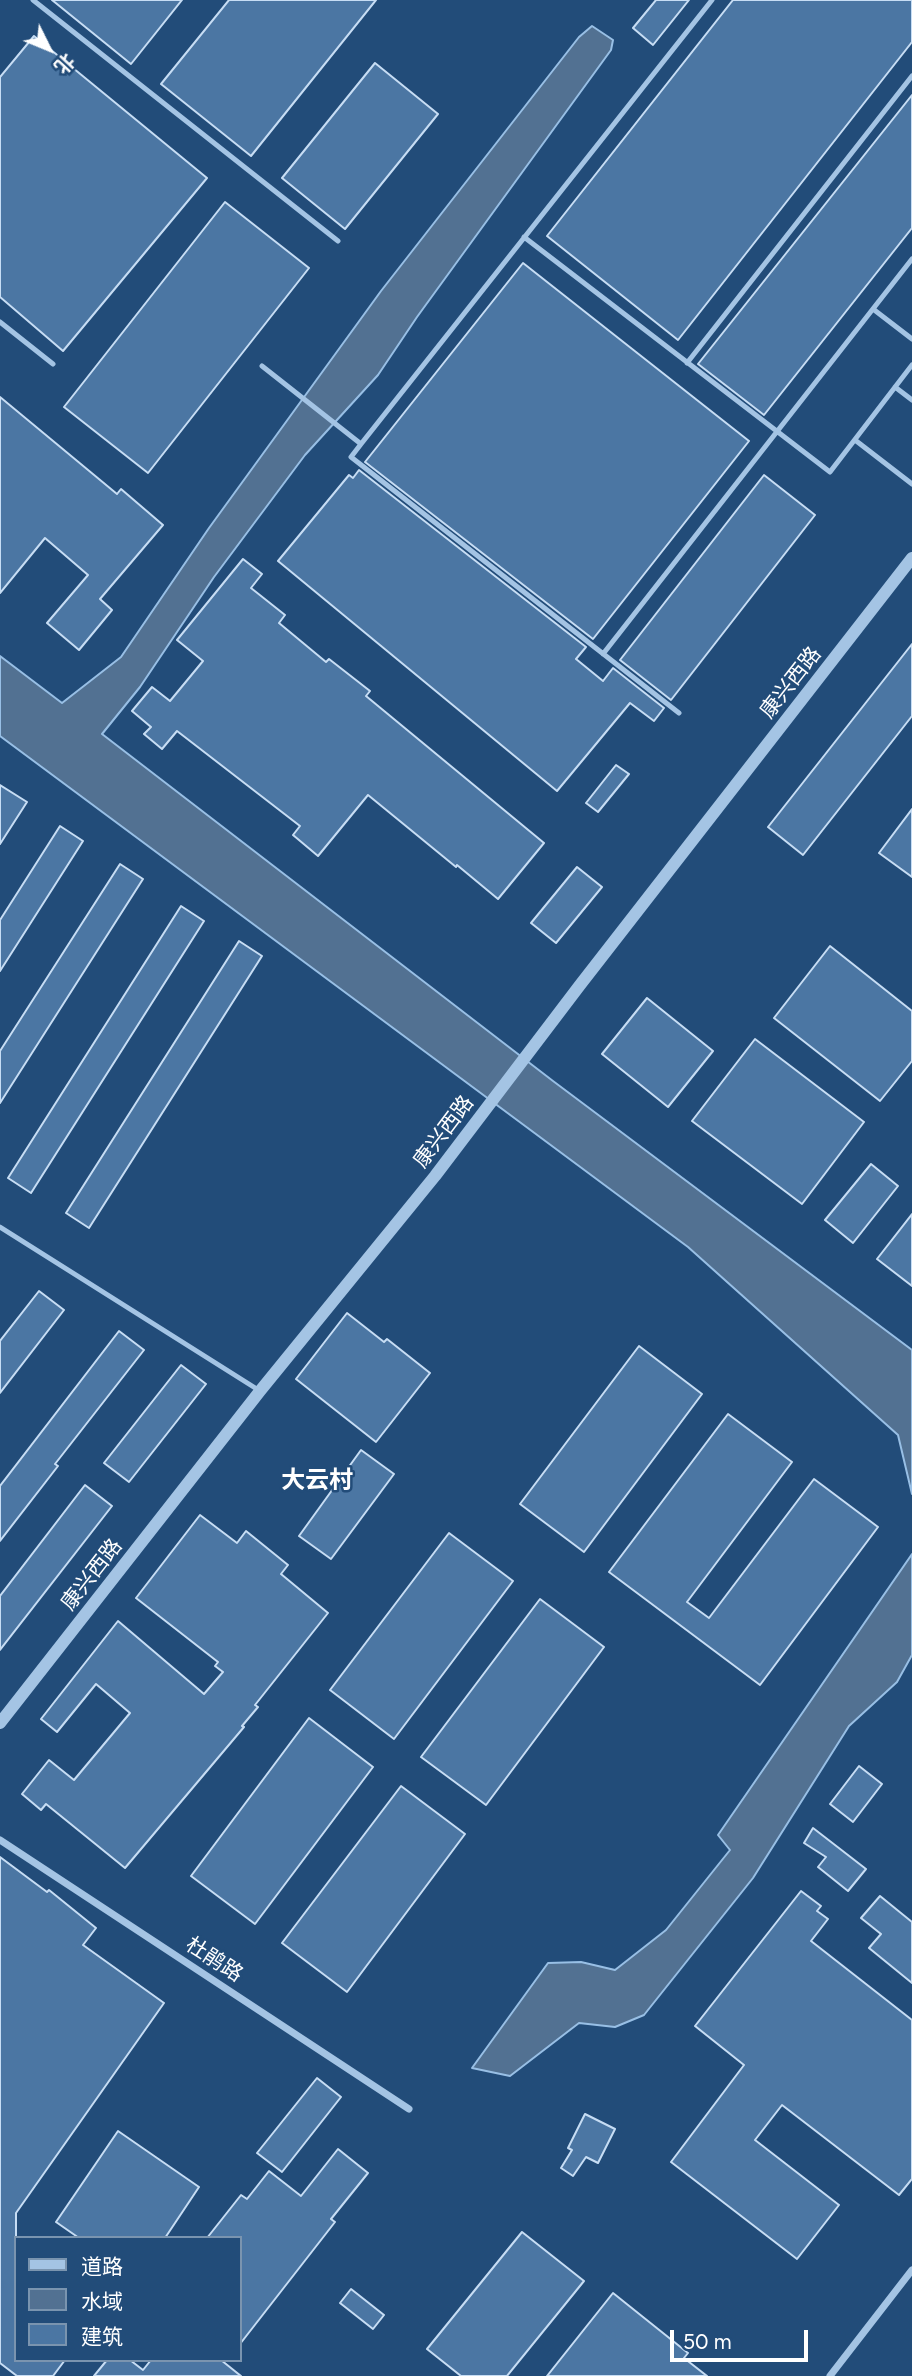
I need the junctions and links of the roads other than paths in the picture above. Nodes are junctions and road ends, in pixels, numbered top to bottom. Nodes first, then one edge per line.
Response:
1 (33, 0) edge
2 (712, 0) edge
3 (912, 76) edge
4 (524, 237) junction
5 (338, 241) dead end
6 (912, 259) edge
7 (873, 309) junction
8 (0, 322) edge
9 (912, 339) edge
10 (687, 363) junction
11 (53, 364) dead end
12 (912, 365) edge
13 (262, 366) dead end
14 (895, 387) junction
15 (912, 400) edge
16 (777, 432) junction
17 (855, 440) junction
18 (361, 444) junction
19 (912, 484) edge
20 (912, 558) edge
21 (603, 654) junction
22 (679, 713) dead end
23 (0, 1227) edge
24 (260, 1391) junction
25 (0, 1723) edge
26 (0, 1840) edge
27 (409, 2109) dead end
28 (912, 2270) edge
29 (830, 2376) edge

1 - 5 lane
2 - 4 lane
3 - 10 lane
4 - 10 lane
4 - 18 lane
6 - 7 lane
7 - 9 lane
7 - 16 lane
8 - 11 lane
10 - 16 lane
12 - 14 lane
13 - 18 lane
14 - 15 lane
14 - 17 lane
16 - 17 lane
16 - 21 lane
17 - 19 lane
18 - 21 lane
20 - 24 street, 康兴西路
21 - 22 lane
23 - 24 lane
24 - 25 street, 康兴西路
26 - 27 street, 杜鹃路
28 - 29 street

